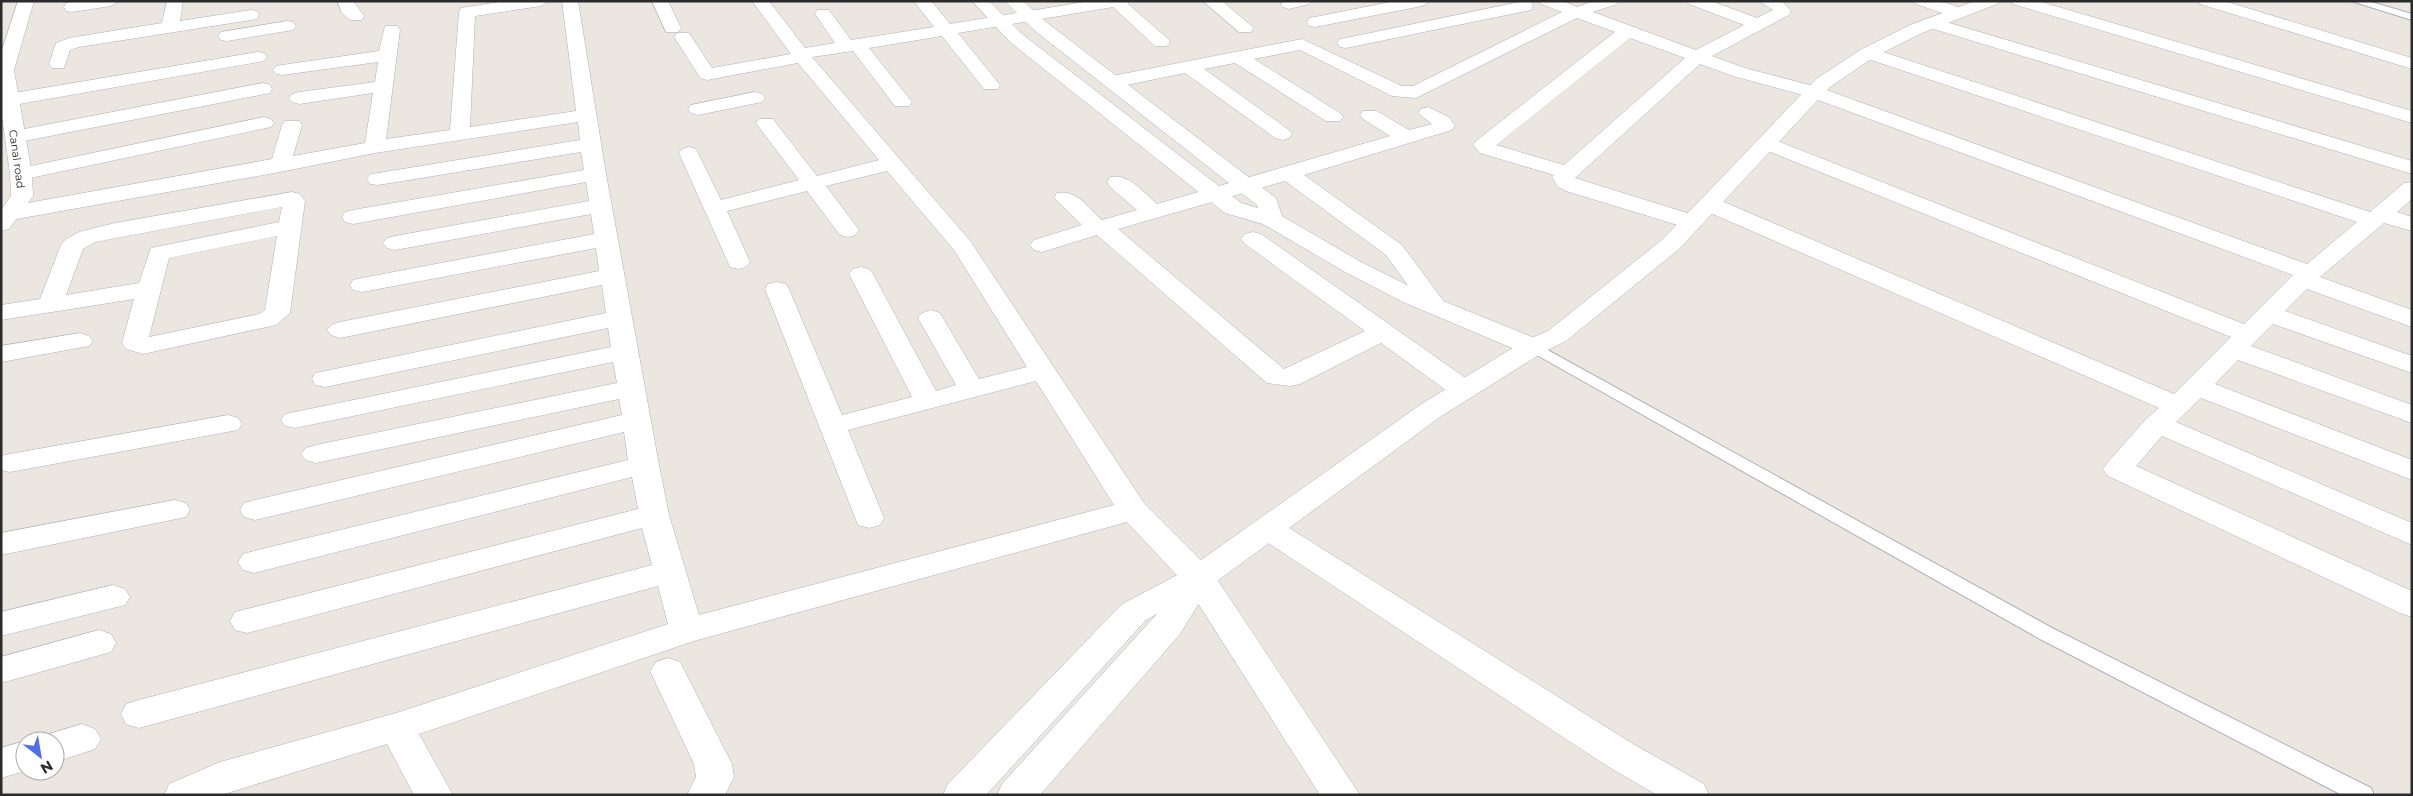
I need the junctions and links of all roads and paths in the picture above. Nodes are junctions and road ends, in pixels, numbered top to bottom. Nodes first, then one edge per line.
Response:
1 (26, 1) edge
2 (111, 1) edge
3 (345, 1) edge
4 (541, 1) edge
5 (570, 1) edge
6 (660, 1) edge
7 (760, 1) edge
8 (922, 1) edge
9 (980, 1) edge
10 (1013, 1) edge
11 (1211, 1) edge
12 (1422, 1) edge
13 (1547, 1) edge
14 (1611, 1) edge
15 (1695, 1) edge
16 (1768, 1) edge
17 (1922, 1) edge
18 (1991, 1) edge
19 (2019, 1) edge
20 (2206, 1) edge
21 (2356, 1) edge
22 (1119, 2) edge
23 (1078, 4) edge
24 (1520, 4) edge
25 (174, 5) edge
26 (72, 7) dead end
27 (246, 7) edge
28 (154, 12) dead end
29 (1956, 13) junction
30 (823, 14) dead end
31 (356, 16) dead end
32 (1029, 16) junction
33 (1570, 16) junction
34 (2412, 17) edge
35 (999, 21) junction
36 (1316, 22) dead end
37 (1933, 23) junction
38 (1757, 24) junction
39 (287, 26) dead end
40 (170, 27) junction
41 (1245, 28) dead end
42 (391, 30) dead end
43 (946, 30) junction
44 (1626, 32) junction
45 (205, 34) junction
46 (1161, 42) dead end
47 (1346, 43) dead end
48 (851, 45) junction
49 (1868, 53) junction
50 (387, 55) junction
51 (802, 55) junction
52 (258, 57) dead end
53 (1238, 57) junction
54 (1697, 58) junction
55 (58, 64) dead end
56 (2412, 64) edge
57 (1189, 67) junction
58 (282, 70) dead end
59 (712, 74) junction
60 (230, 78) dead end
61 (1112, 82) junction
62 (383, 86) junction
63 (991, 86) dead end
64 (1814, 92) junction
65 (299, 98) dead end
66 (755, 98) dead end
67 (732, 102) junction
68 (902, 102) dead end
69 (698, 109) dead end
70 (1428, 113) dead end
71 (588, 115) junction
72 (1370, 115) dead end
73 (2412, 117) edge
74 (766, 123) dead end
75 (292, 125) dead end
76 (460, 134) junction
77 (14, 137) junction
78 (1408, 138) junction
79 (1765, 143) junction
80 (591, 144) junction
81 (375, 147) junction
82 (1359, 152) junction
83 (689, 153) dead end
84 (893, 163) junction
85 (277, 166) junction
86 (1310, 166) junction
87 (2412, 168) edge
88 (1566, 172) junction
89 (1288, 173) junction
90 (595, 174) junction
91 (378, 179) dead end
92 (1118, 182) dead end
93 (811, 183) junction
94 (1244, 185) junction
95 (2412, 188) edge
96 (266, 191) dead end
97 (1214, 194) junction
98 (1065, 198) dead end
99 (1709, 204) junction
100 (600, 206) junction
101 (714, 208) junction
102 (1153, 212) junction
103 (353, 217) dead end
104 (2377, 217) junction
105 (6, 219) edge
106 (1271, 219) junction
107 (1692, 222) junction
108 (2412, 224) edge
109 (290, 227) junction
110 (1100, 228) junction
111 (848, 230) dead end
112 (606, 239) junction
113 (1252, 239) dead end
114 (396, 243) dead end
115 (1042, 245) dead end
116 (738, 262) dead end
117 (861, 274) dead end
118 (612, 276) junction
119 (2306, 276) junction
120 (362, 285) dead end
121 (150, 289) junction
122 (777, 289) dead end
123 (50, 306) junction
124 (1436, 307) junction
125 (1, 314) edge
126 (2269, 314) junction
127 (620, 318) junction
128 (930, 318) dead end
129 (2412, 319) edge
130 (340, 330) dead end
131 (1383, 332) junction
132 (80, 341) dead end
133 (2241, 342) junction
134 (1533, 348) junction
135 (625, 352) junction
136 (1, 354) edge
137 (2412, 365) edge
138 (1043, 371) junction
139 (325, 379) dead end
140 (631, 388) junction
141 (972, 390) junction
142 (1464, 390) junction
143 (928, 402) junction
144 (2178, 406) junction
145 (2412, 415) edge
146 (295, 420) dead end
147 (637, 420) junction
148 (228, 424) dead end
149 (832, 426) junction
150 (316, 454) dead end
151 (644, 466) junction
152 (4, 469) edge
153 (2412, 472) edge
154 (175, 510) dead end
155 (255, 510) dead end
156 (1133, 510) junction
157 (654, 515) junction
158 (869, 518) dead end
159 (1267, 528) junction
160 (2412, 535) edge
161 (1, 544) edge
162 (254, 562) dead end
163 (671, 570) junction
164 (1199, 578) junction
165 (113, 597) dead end
166 (2412, 605) edge
167 (247, 621) dead end
168 (1, 624) edge
169 (687, 631) junction
170 (99, 643) dead end
171 (1, 670) edge
172 (668, 671) dead end
173 (139, 714) dead end
174 (396, 727) junction
175 (15, 759) edge
176 (1, 763) edge
177 (224, 786) edge
178 (183, 795) edge
179 (434, 795) edge
180 (706, 795) edge
181 (962, 795) edge
182 (1016, 795) edge
183 (1341, 795) edge
184 (1690, 795) edge
185 (2363, 795) edge

1 - 77 street, Canal road
2 - 26 street
3 - 31 street
4 - 76 street
5 - 71 street
6 - 59 street
7 - 51 street
8 - 43 street
9 - 35 street
10 - 32 street
11 - 41 street
12 - 36 street
13 - 33 street
14 - 33 street
15 - 38 street
16 - 38 street
17 - 29 street
18 - 29 street
19 - 73 street
20 - 56 street
21 - 34 lane
22 - 23 street
22 - 46 street
23 - 32 street
24 - 33 street
24 - 47 street
25 - 28 street
25 - 40 street
27 - 45 street
29 - 37 street
30 - 48 street
32 - 35 street
32 - 61 street
33 - 44 street
33 - 53 street
35 - 43 street
35 - 97 street
37 - 49 street
37 - 87 street
38 - 54 street
39 - 45 street
40 - 45 street
40 - 55 street
42 - 50 street
43 - 48 street
43 - 63 street
44 - 54 street
44 - 88 street
48 - 51 street
48 - 68 street
49 - 64 street
49 - 104 street
50 - 58 street
50 - 62 street
51 - 59 street
51 - 84 street
52 - 77 street
53 - 57 street
53 - 82 street
54 - 64 street
54 - 88 street
57 - 61 street
57 - 86 street
59 - 67 street
60 - 77 street
61 - 94 street
62 - 65 street
62 - 81 street
64 - 79 street
64 - 119 street
66 - 67 street
67 - 69 street
70 - 78 street
71 - 76 street
71 - 80 street
72 - 78 street
74 - 93 street
75 - 85 street
76 - 81 street
77 - 77 street
77 - 105 street, Canal road
78 - 82 street
79 - 99 street
79 - 133 street
80 - 90 street
80 - 91 street
81 - 85 street
82 - 86 street
83 - 101 street
84 - 93 street
84 - 138 street
85 - 96 street
85 - 105 street
86 - 89 street
88 - 107 street
89 - 94 street
89 - 124 street
90 - 100 street
90 - 103 street
92 - 102 street
93 - 101 street
93 - 111 street
94 - 97 street
94 - 106 street
95 - 104 street
97 - 102 street
97 - 106 street
98 - 110 street
99 - 107 street
99 - 144 street
100 - 112 street
100 - 114 street
101 - 116 street
102 - 110 street
104 - 108 street
104 - 119 street
106 - 124 street
107 - 134 street
109 - 121 street
109 - 121 street
109 - 123 street
110 - 115 street
110 - 131 street
112 - 118 street
112 - 120 street
113 - 131 street
117 - 143 street
118 - 127 street
118 - 130 street
119 - 126 street
119 - 129 street
121 - 123 street
122 - 149 street
123 - 125 street
124 - 134 street
126 - 133 street
126 - 137 street
127 - 135 street
127 - 139 street
128 - 141 street
131 - 142 street
132 - 136 street
133 - 144 street
133 - 145 street
134 - 142 street
134 - 185 lane
135 - 140 street
135 - 146 street
138 - 141 street
138 - 156 street
140 - 147 street
140 - 150 street
141 - 143 street
142 - 159 street
143 - 149 street
144 - 153 street
144 - 160 street
144 - 166 street
147 - 151 street
147 - 155 street
148 - 152 street
149 - 158 street
151 - 157 street
151 - 162 street
154 - 161 street
156 - 164 street
156 - 169 street
157 - 163 street
157 - 167 street
159 - 164 street
159 - 184 street
163 - 169 street
163 - 173 street
164 - 181 street
164 - 182 street
164 - 183 street
165 - 168 street
169 - 174 street
170 - 171 street
172 - 180 street
174 - 177 street
174 - 179 street
175 - 176 street
177 - 178 street

